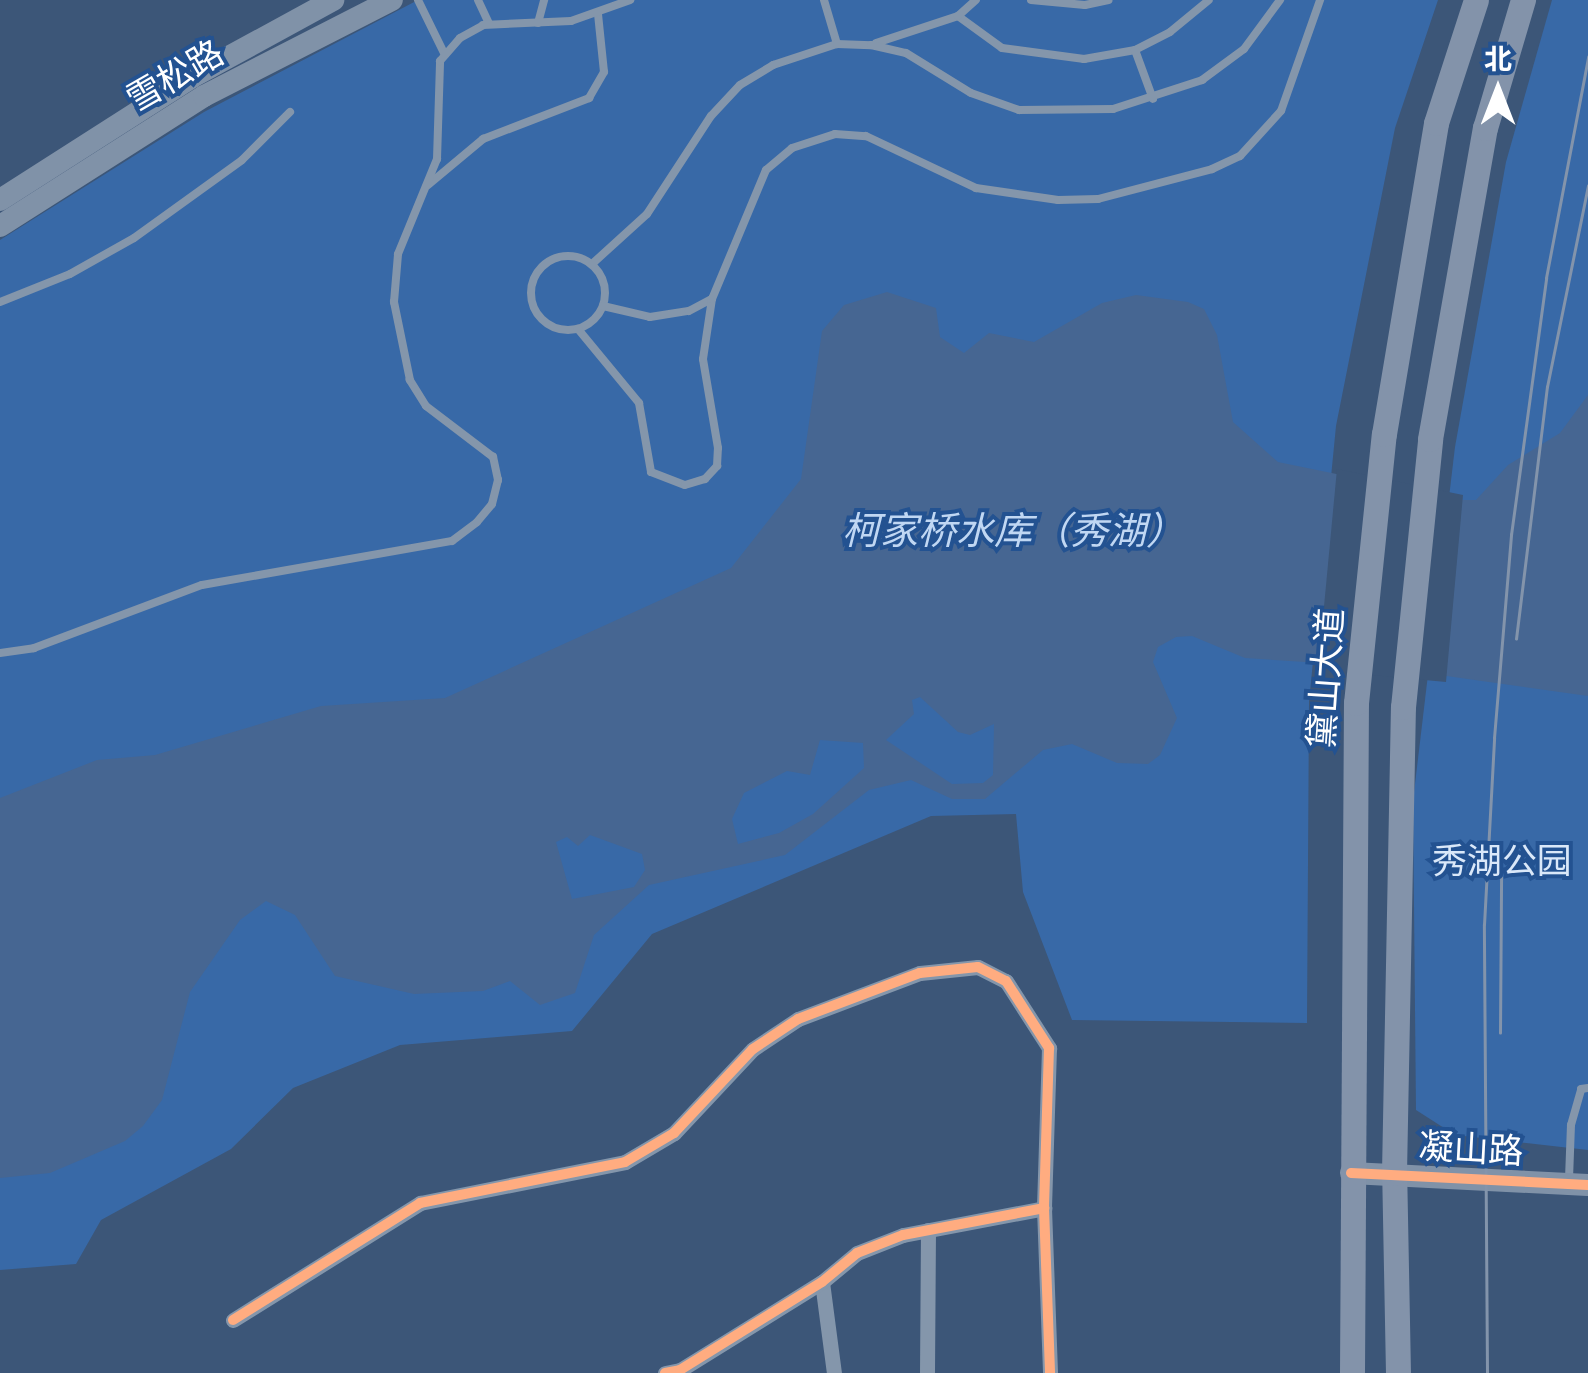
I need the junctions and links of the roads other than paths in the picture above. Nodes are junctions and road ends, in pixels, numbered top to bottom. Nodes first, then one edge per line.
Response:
1 (334, 0) edge
2 (392, 0) edge
3 (418, 0) edge
4 (478, 0) edge
5 (544, 0) edge
6 (630, 0) edge
7 (824, 0) edge
8 (976, 0) edge
9 (1031, 0) edge
10 (1108, 0) edge
11 (1210, 0) edge
12 (1280, 0) edge
13 (1320, 0) edge
14 (1476, 0) edge
15 (1523, 0) edge
16 (598, 14) junction
17 (958, 16) junction
18 (538, 22) junction
19 (490, 24) junction
20 (838, 44) junction
21 (871, 45) junction
22 (1135, 50) junction
23 (445, 55) junction
24 (1153, 98) junction
25 (290, 112) dead end
26 (425, 188) junction
27 (0, 200) edge
28 (0, 226) edge
29 (592, 264) junction
30 (712, 299) junction
31 (0, 302) edge
32 (603, 306) junction
33 (578, 329) junction
34 (0, 653) edge
35 (1588, 1088) edge
36 (1351, 1173) junction
37 (1394, 1173) junction
38 (1578, 1184) edge
39 (1044, 1208) junction
40 (928, 1230) junction
41 (822, 1282) junction
42 (233, 1320) dead end
43 (665, 1373) edge
44 (834, 1373) edge
45 (927, 1373) edge
46 (1050, 1373) edge
47 (1352, 1373) edge
48 (1398, 1373) edge

1 - 27 main road, 雪松路
2 - 28 main road, 雪松路
3 - 23 lane
4 - 19 lane
5 - 18 lane
6 - 16 lane
7 - 20 lane
8 - 17 lane
9 - 10 lane
11 - 22 lane
12 - 24 lane
13 - 30 lane
14 - 36 main road, 黛山大道
15 - 37 main road
16 - 18 lane
16 - 26 lane
17 - 21 lane
17 - 22 lane
18 - 19 lane
19 - 23 lane
20 - 21 lane
20 - 29 lane
21 - 24 lane
22 - 24 lane
23 - 26 lane
25 - 31 lane
26 - 34 lane
29 - 32 lane
29 - 33 lane
30 - 32 lane
30 - 33 lane
32 - 33 lane
35 - 38 lane
36 - 37 main road, 凝山路
36 - 47 main road, 黛山大道
37 - 38 main road, 凝山路
37 - 48 main road
39 - 40 street
39 - 42 street
39 - 46 street
40 - 41 street
40 - 45 street
41 - 43 street
41 - 44 street

